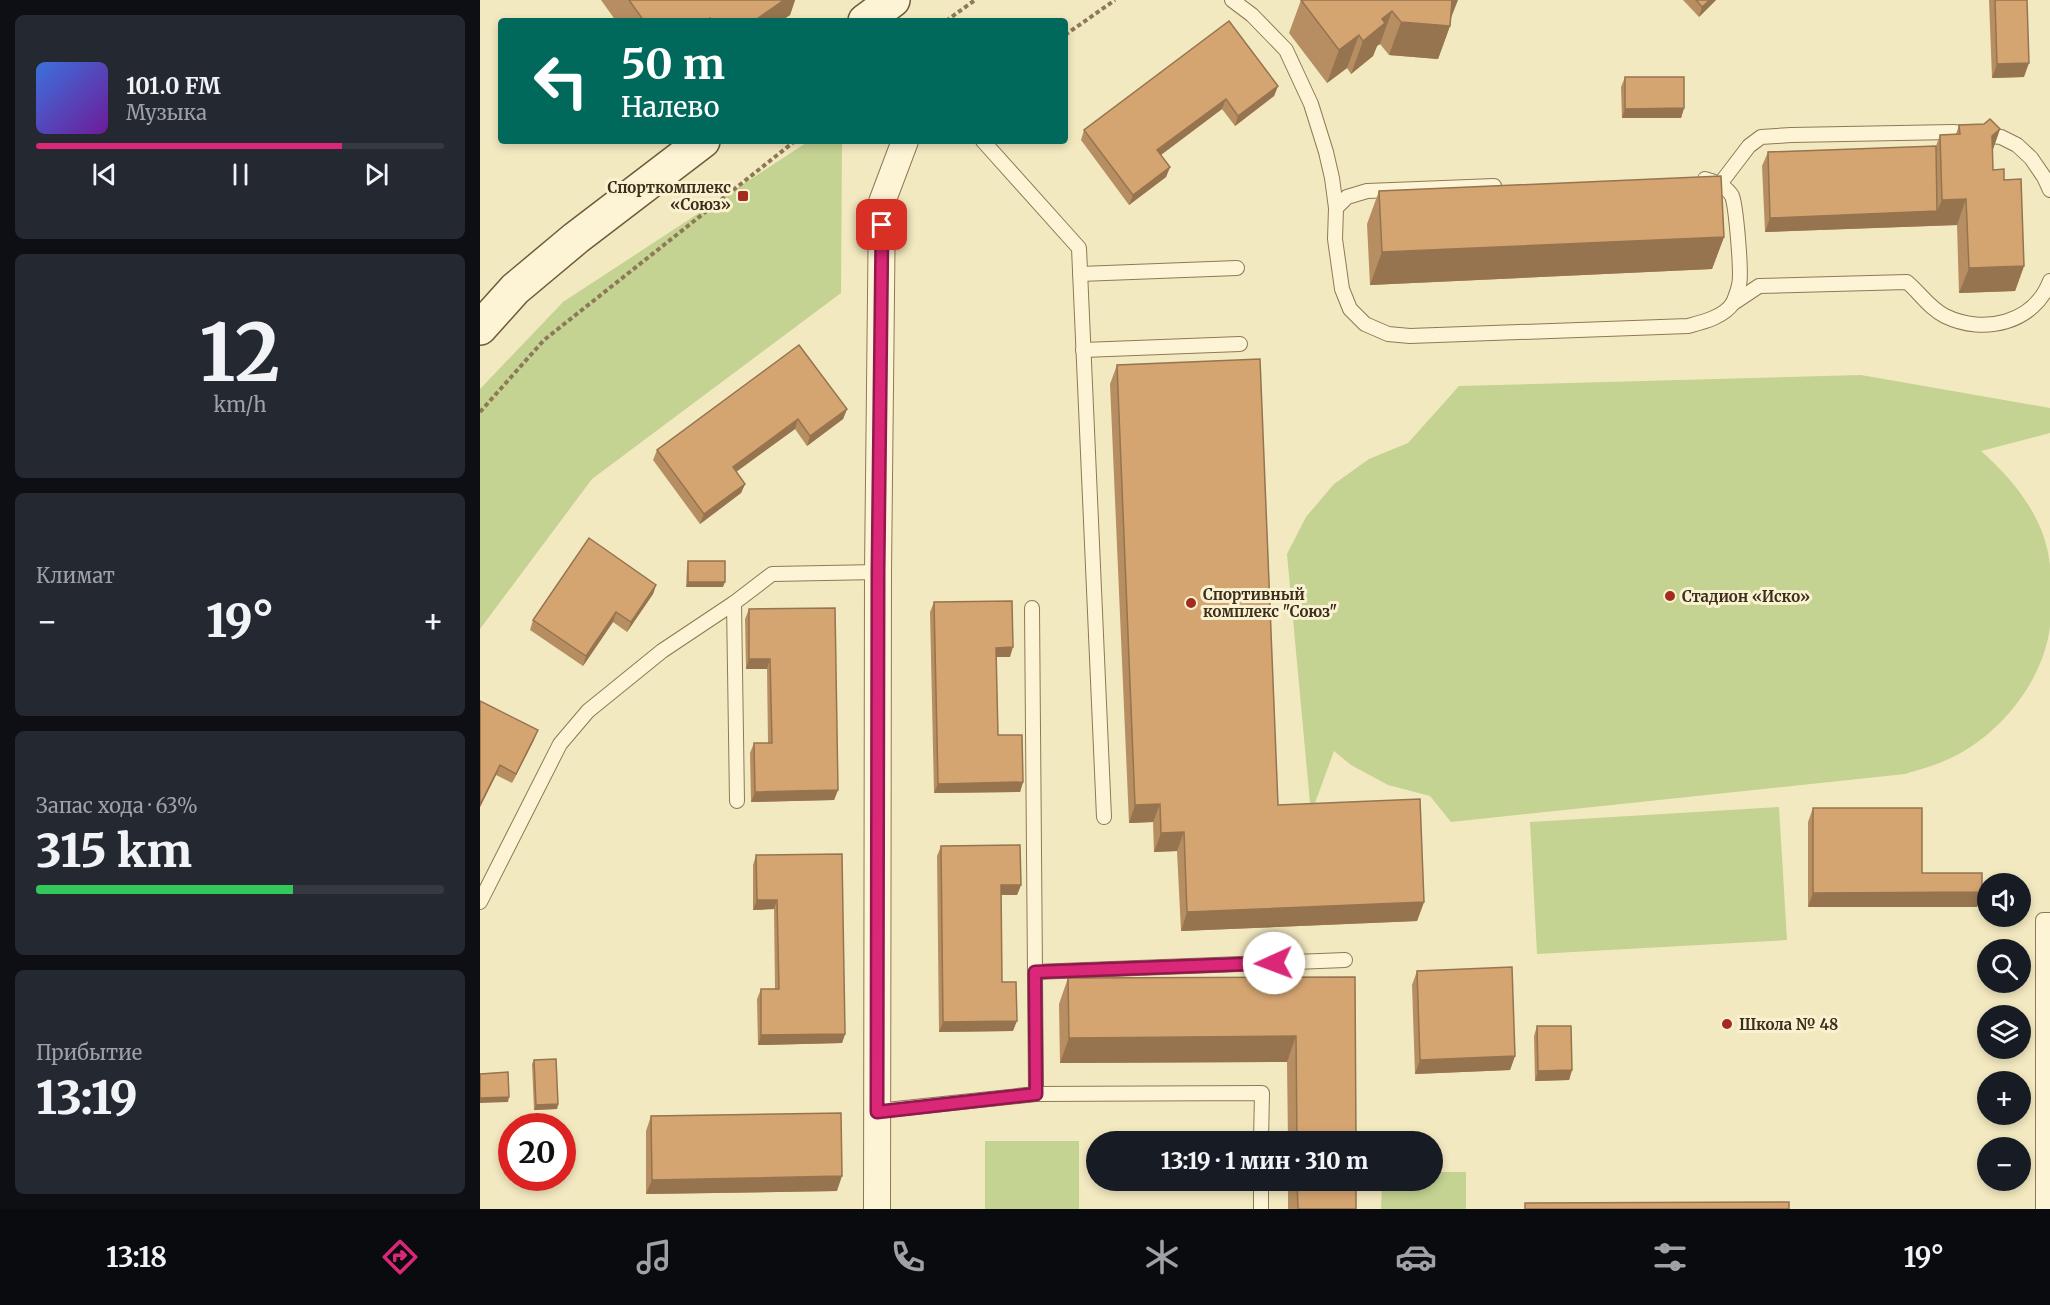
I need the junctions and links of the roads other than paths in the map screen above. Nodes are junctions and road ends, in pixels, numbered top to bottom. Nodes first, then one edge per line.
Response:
1 (893, 0) edge
2 (1232, 0) edge
3 (869, 18) edge
4 (699, 144) edge
5 (904, 144) edge
6 (986, 144) edge
7 (1696, 180) edge
8 (1720, 184) junction
9 (1510, 186) edge
10 (2050, 189) edge
11 (1336, 208) junction
12 (1237, 268) dead end
13 (1080, 274) junction
14 (2050, 281) edge
15 (1732, 304) junction
16 (480, 328) edge
17 (1240, 344) dead end
18 (1083, 350) junction
19 (878, 572) junction
20 (734, 603) junction
21 (1032, 608) dead end
22 (737, 801) dead end
23 (1104, 817) dead end
24 (480, 902) edge
25 (2050, 920) edge
26 (1345, 960) dead end
27 (1035, 972) junction
28 (1036, 1094) junction
29 (877, 1112) junction
30 (1262, 1131) edge
31 (1261, 1191) edge
32 (877, 1209) edge
33 (1261, 1209) edge
34 (2043, 1209) edge

1 - 3 main road
2 - 11 lane
4 - 16 main road
5 - 19 street
6 - 13 lane
7 - 8 lane
8 - 10 lane
8 - 15 lane
9 - 11 lane
11 - 15 lane
12 - 13 lane
13 - 18 lane
14 - 15 lane
17 - 18 lane
18 - 23 lane
19 - 20 lane
19 - 29 street
20 - 22 lane
20 - 24 lane
21 - 27 lane
25 - 34 lane
26 - 27 lane
27 - 28 lane
28 - 29 lane
28 - 30 lane
29 - 32 street
31 - 33 lane

